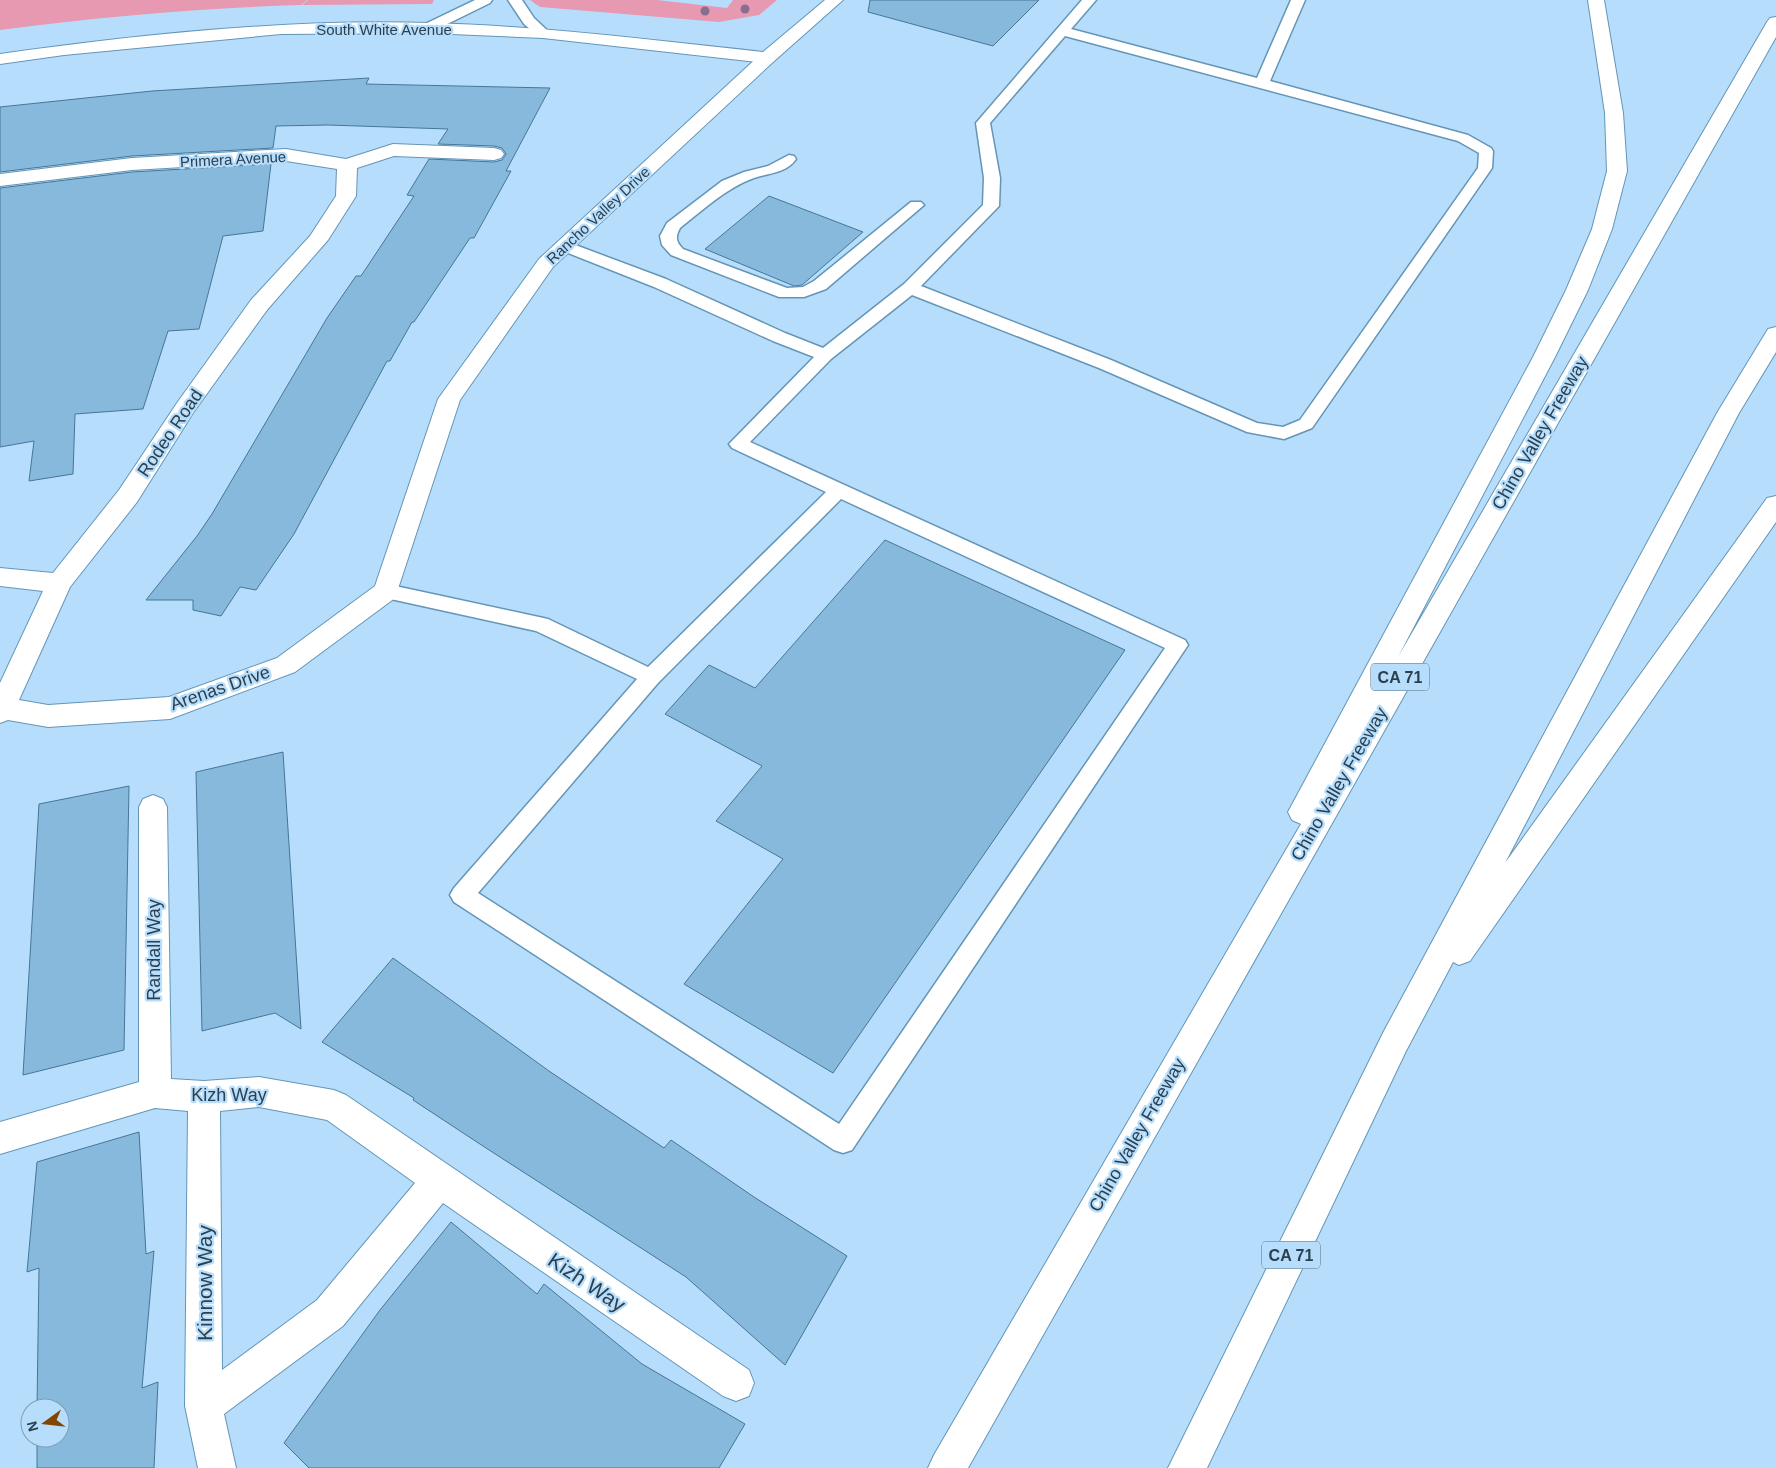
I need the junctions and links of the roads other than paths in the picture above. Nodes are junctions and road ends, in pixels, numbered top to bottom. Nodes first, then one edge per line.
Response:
1 (485, 0) edge
2 (514, 0) edge
3 (834, 0) edge
4 (1089, 0) edge
5 (1298, 0) edge
6 (1596, 0) edge
7 (1776, 22) edge
8 (428, 28) junction
9 (1061, 31) junction
10 (543, 33) junction
11 (767, 58) junction
12 (0, 59) edge
13 (1262, 83) junction
14 (494, 154) dead end
15 (789, 159) dead end
16 (347, 165) junction
17 (0, 180) edge
18 (916, 205) dead end
19 (564, 246) junction
20 (910, 288) junction
21 (1776, 334) edge
22 (825, 355) junction
23 (838, 491) junction
24 (1776, 504) edge
25 (0, 577) edge
26 (59, 583) junction
27 (386, 591) junction
28 (652, 677) junction
29 (0, 709) edge
30 (153, 808) dead end
31 (1395, 1042) junction
32 (155, 1093) junction
33 (204, 1097) junction
34 (0, 1138) edge
35 (440, 1180) junction
36 (1025, 1332) junction
37 (736, 1383) dead end
38 (204, 1406) junction
39 (217, 1468) edge
40 (947, 1468) edge
41 (1187, 1468) edge

1 - 8 lane
2 - 10 lane
3 - 11 main road, Rancho Valley Drive
4 - 9 lane
5 - 13 lane
6 - 36 main road
7 - 36 main road, Chino Valley Freeway / CA 71
8 - 10 main road, South White Avenue
8 - 12 main road, South White Avenue
9 - 13 lane
9 - 20 lane
10 - 11 main road, South White Avenue
11 - 19 main road, Rancho Valley Drive
13 - 20 lane
14 - 16 main road, Primera Avenue
15 - 18 lane
16 - 17 main road, Primera Avenue
16 - 26 main road, Rodeo Road
19 - 22 lane
19 - 27 main road, Rancho Valley Drive
20 - 22 lane
21 - 31 main road, CA 71
22 - 23 lane
23 - 28 lane
23 - 28 lane
24 - 31 main road
25 - 26 main road
26 - 29 main road, Rodeo Road
27 - 28 lane
27 - 29 main road, Arenas Drive
30 - 32 main road, Randall Way
31 - 41 main road, CA 71
32 - 33 main road, Kizh Way
32 - 34 main road, Kizh Way
33 - 35 main road, Kizh Way
33 - 38 main road, Kinnow Way
35 - 37 main road, Kizh Way
35 - 38 main road
36 - 40 main road, Chino Valley Freeway / CA 71
38 - 39 main road, Kinnow Way

